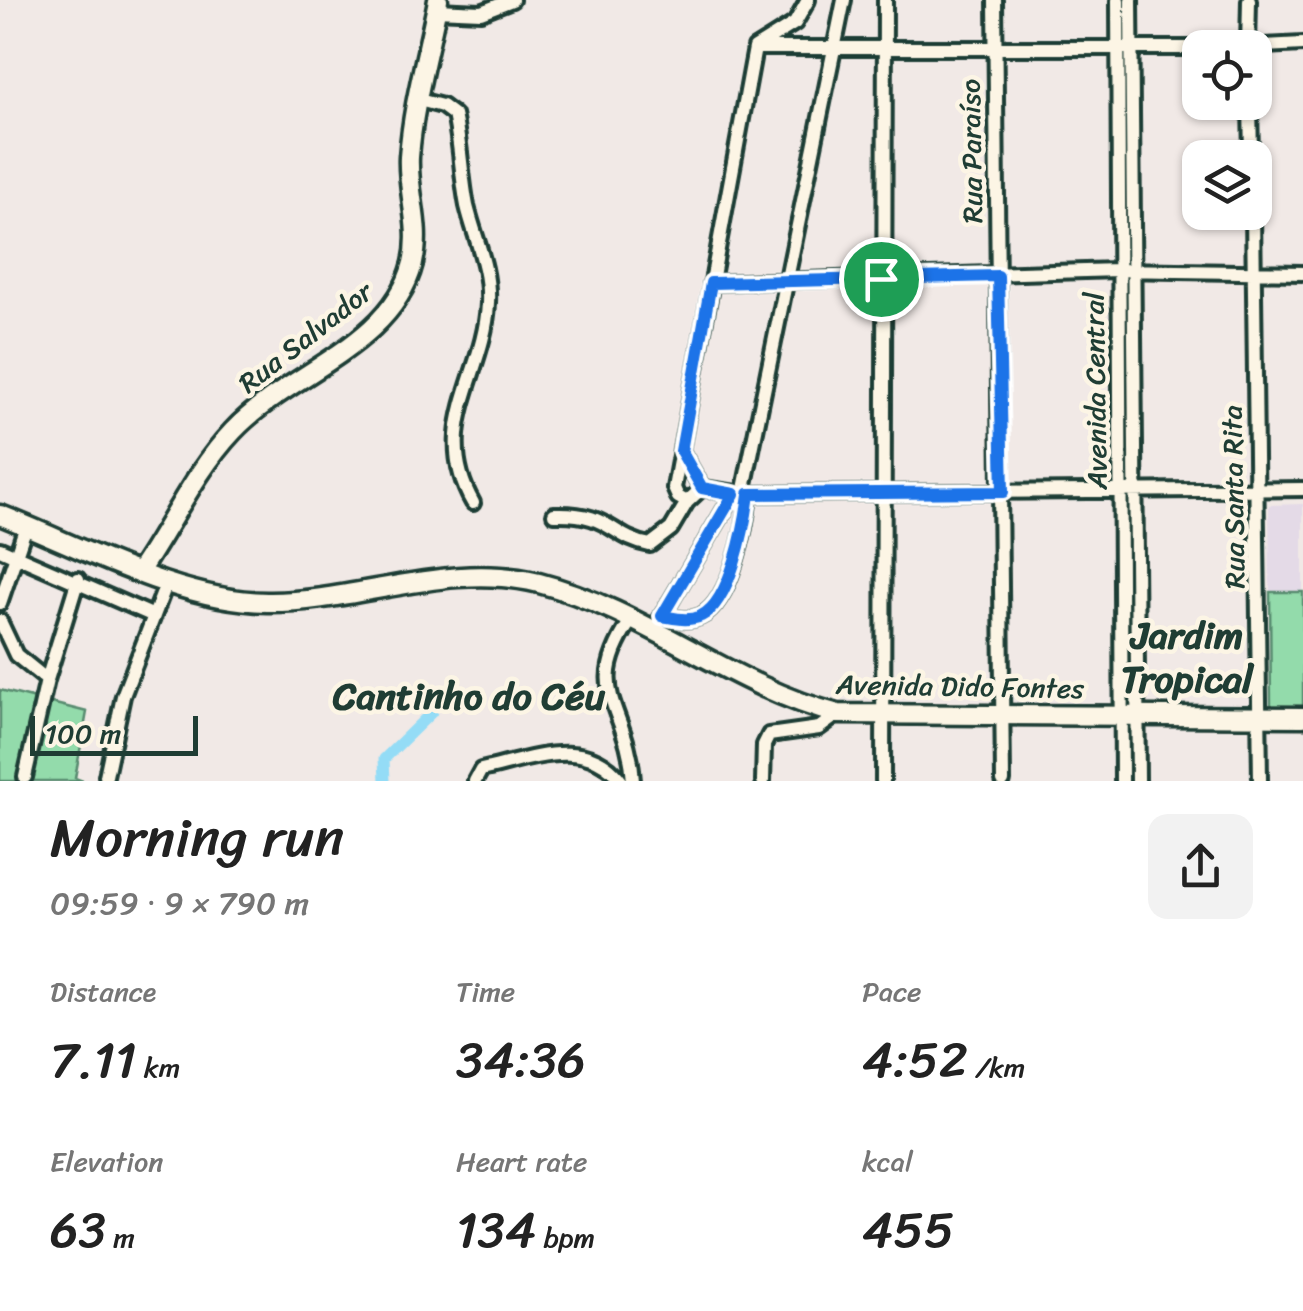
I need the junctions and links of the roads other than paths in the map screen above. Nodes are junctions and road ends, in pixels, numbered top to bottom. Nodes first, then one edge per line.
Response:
1 (512, 0) edge
2 (808, 0) edge
3 (844, 0) edge
4 (885, 0) edge
5 (995, 0) edge
6 (1118, 0) edge
7 (1131, 0) edge
8 (1249, 0) edge
9 (438, 5) edge
10 (1248, 30) edge
11 (1303, 44) edge
12 (834, 45) junction
13 (1272, 46) edge
14 (755, 48) junction
15 (884, 48) junction
16 (994, 48) junction
17 (1182, 49) edge
18 (1116, 50) junction
19 (1133, 50) junction
20 (415, 98) junction
21 (1253, 230) edge
22 (1117, 270) junction
23 (1133, 270) junction
24 (1254, 271) junction
25 (1303, 274) edge
26 (998, 276) junction
27 (881, 279) junction
28 (784, 282) junction
29 (711, 283) junction
30 (681, 451) junction
31 (702, 488) junction
32 (1129, 489) junction
33 (1258, 489) junction
34 (1303, 489) edge
35 (884, 492) junction
36 (1003, 492) junction
37 (742, 494) junction
38 (687, 502) junction
39 (473, 504) dead end
40 (554, 514) dead end
41 (0, 516) edge
42 (26, 526) junction
43 (0, 548) edge
44 (17, 556) junction
45 (140, 570) junction
46 (78, 579) junction
47 (167, 582) junction
48 (0, 603) edge
49 (154, 616) junction
50 (0, 622) edge
51 (630, 622) junction
52 (657, 624) junction
53 (47, 680) junction
54 (838, 714) junction
55 (1001, 714) junction
56 (883, 715) junction
57 (1130, 717) junction
58 (1261, 717) junction
59 (1303, 717) edge
60 (106, 776) dead end
61 (25, 777) dead end
62 (475, 781) edge
63 (622, 781) edge
64 (633, 781) edge
65 (763, 781) edge
66 (883, 781) edge
67 (1003, 781) edge
68 (1122, 781) edge
69 (1138, 781) edge
70 (1260, 781) edge

1 - 9 street
2 - 14 street
3 - 12 street
4 - 15 street
5 - 16 street, Rua Paraíso
6 - 18 street, Avenida Central
7 - 19 street, Avenida Central
8 - 10 street
9 - 20 street, Rua Salvador
11 - 13 street
12 - 14 street
12 - 15 street
12 - 28 street
14 - 29 street
15 - 16 street
15 - 27 street
16 - 18 street
16 - 26 street, Rua Paraíso
17 - 19 street
18 - 19 street
18 - 22 street, Avenida Central
19 - 23 street, Avenida Central
20 - 39 street
20 - 45 street, Rua Salvador
21 - 24 street, Rua Santa Rita
22 - 23 street
22 - 26 street
22 - 32 street, Avenida Central
23 - 24 street
23 - 32 street, Avenida Central
24 - 25 street
24 - 33 street, Rua Santa Rita
26 - 27 street
26 - 36 street, Rua Paraíso
27 - 28 street
27 - 35 street
28 - 29 street
28 - 37 street
29 - 30 street
30 - 31 street
30 - 38 street
31 - 37 street
31 - 38 street
32 - 33 street
32 - 36 street
32 - 57 street, Avenida Central
33 - 34 street
33 - 58 street, Rua Santa Rita
35 - 36 street
35 - 37 street
35 - 56 street
36 - 55 street, Rua Paraíso
37 - 52 street
37 - 52 street
38 - 40 street
41 - 42 street, Avenida Dido Fontes
42 - 44 street
42 - 45 street, Avenida Dido Fontes
43 - 44 street
44 - 46 street
44 - 48 street
45 - 47 street, Avenida Dido Fontes
46 - 49 street
46 - 53 street
47 - 49 street
47 - 51 street, Avenida Dido Fontes
49 - 60 street
50 - 53 street
51 - 52 street, Avenida Dido Fontes
51 - 64 street
52 - 54 street, Avenida Dido Fontes
53 - 61 street
54 - 56 street, Avenida Dido Fontes
54 - 65 street
55 - 56 street, Avenida Dido Fontes
55 - 57 street, Avenida Dido Fontes
55 - 67 street, Rua Paraíso
56 - 66 street
57 - 58 street, Avenida Dido Fontes
57 - 68 street, Avenida Central
57 - 69 street, Avenida Central
58 - 59 street, Avenida Dido Fontes
58 - 70 street, Rua Santa Rita
62 - 63 street

